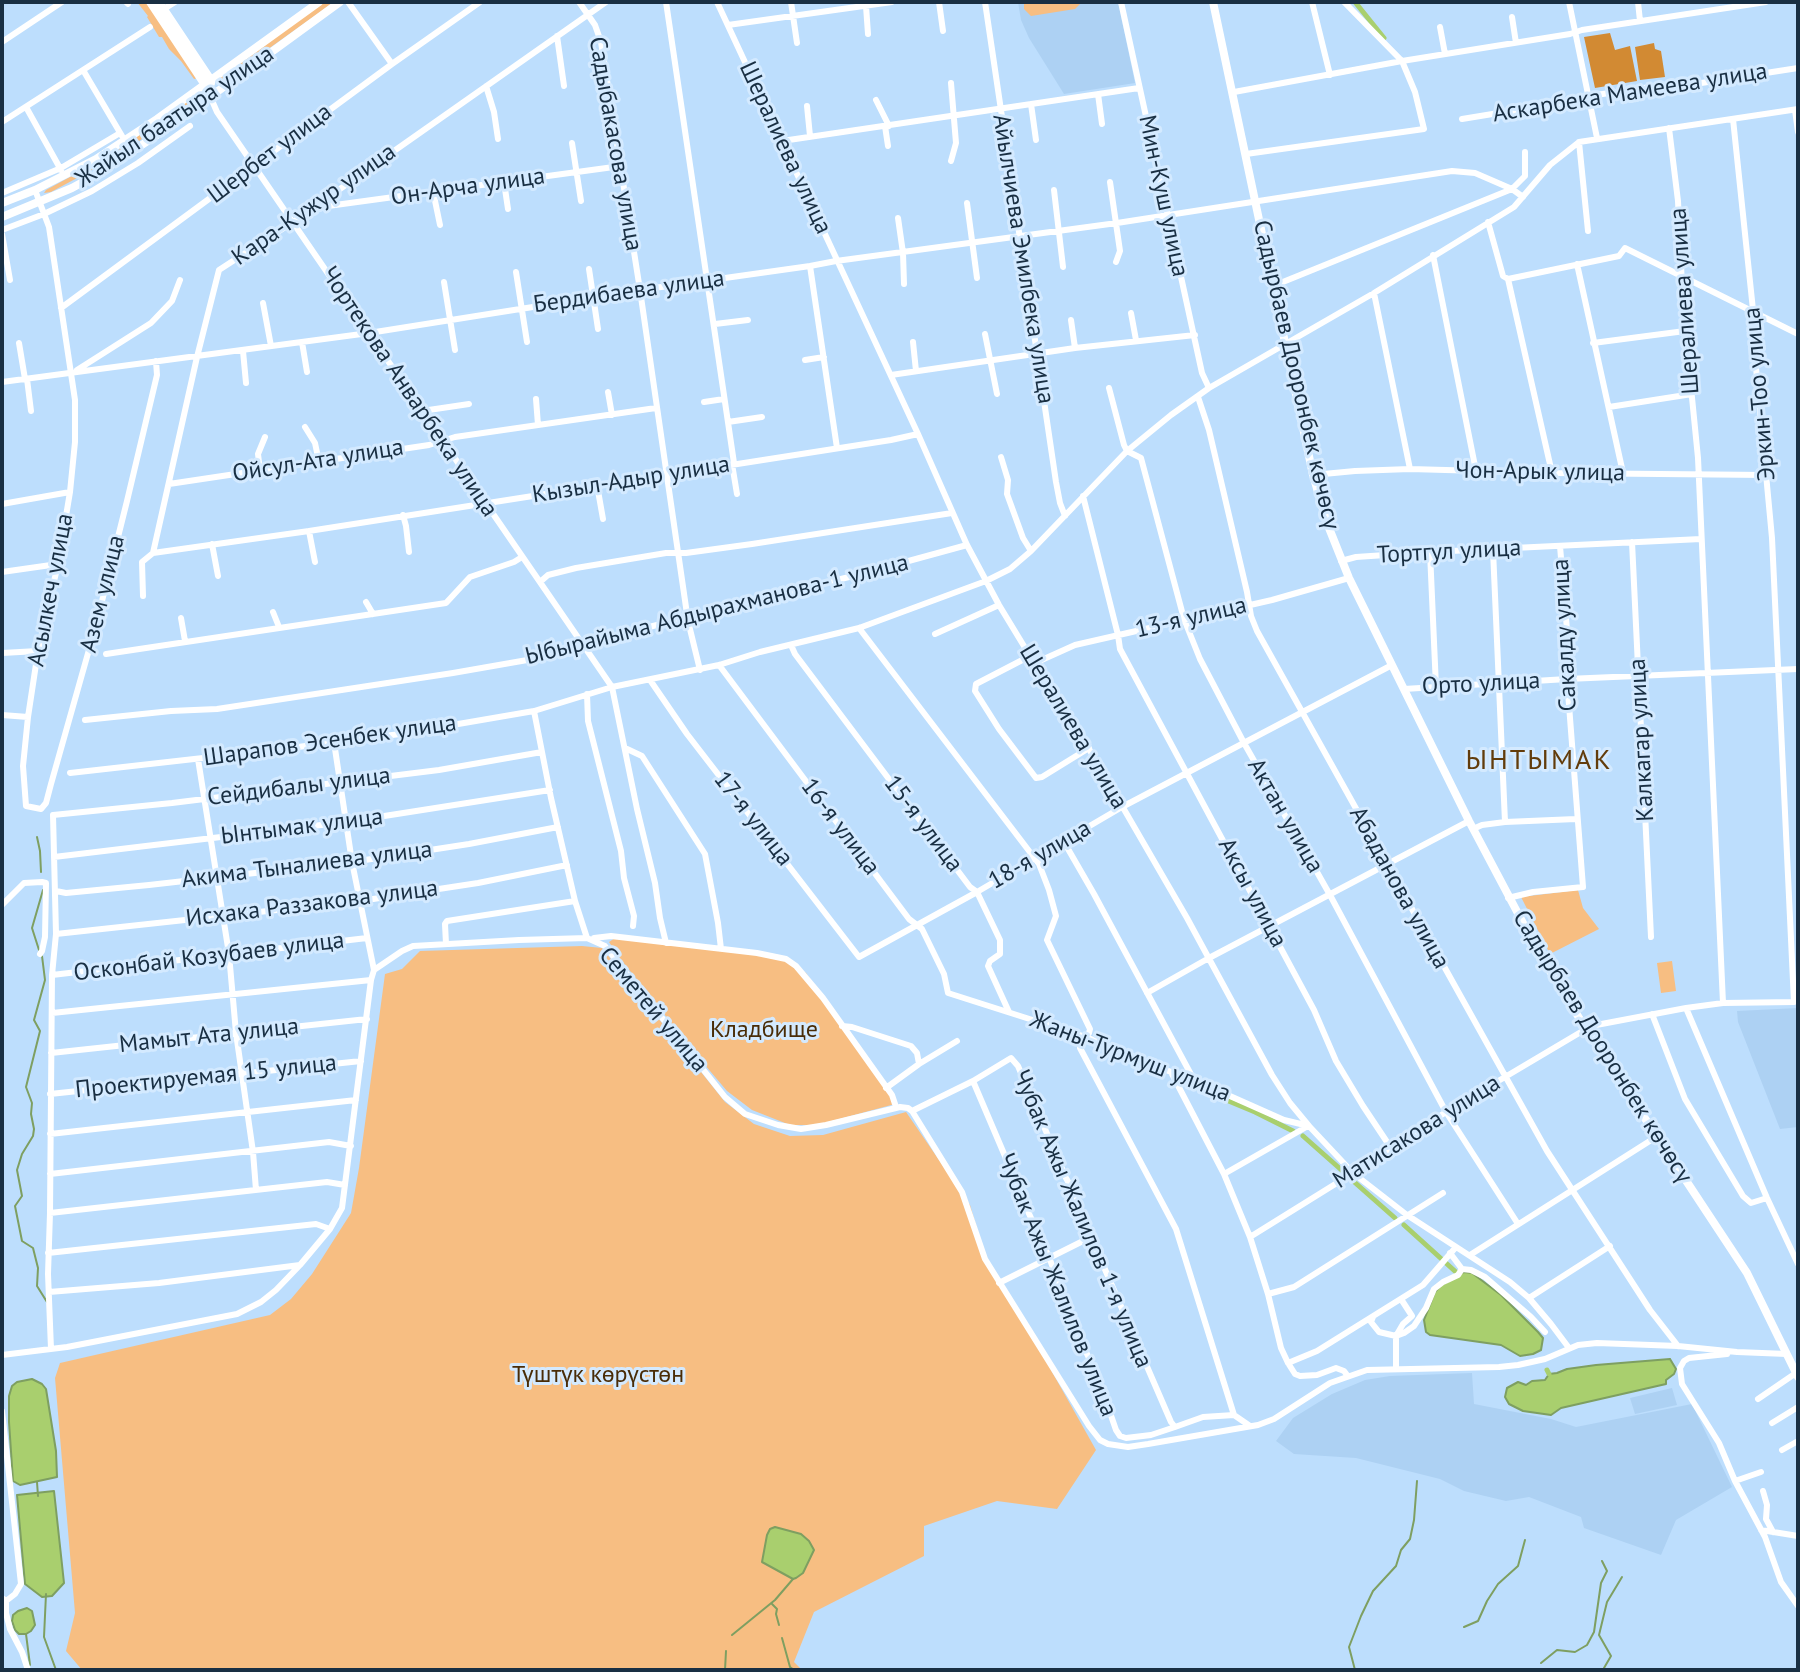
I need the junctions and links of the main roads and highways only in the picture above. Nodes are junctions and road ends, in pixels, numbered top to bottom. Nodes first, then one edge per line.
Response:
1 (150, 2) edge
2 (319, 2) edge
3 (340, 2) edge
4 (1213, 2) edge
5 (162, 6) edge
6 (208, 82) junction
7 (210, 96) junction
8 (2, 203) edge
9 (2, 217) edge
10 (1788, 1354) junction
11 (1798, 1356) edge
12 (1797, 1375) edge

1 - 6 main road
2 - 6 main road, Жайыл баатыра улица
3 - 7 main road, Жайыл баатыра улица
4 - 10 main road, Садырбаев Дооронбек көчөсү
5 - 6 main road
6 - 7 main road
6 - 8 main road, Жайыл баатыра улица
7 - 9 main road, Жайыл баатыра улица
10 - 11 main road
10 - 12 main road, Садырбаев Дооронбек көчөсү

